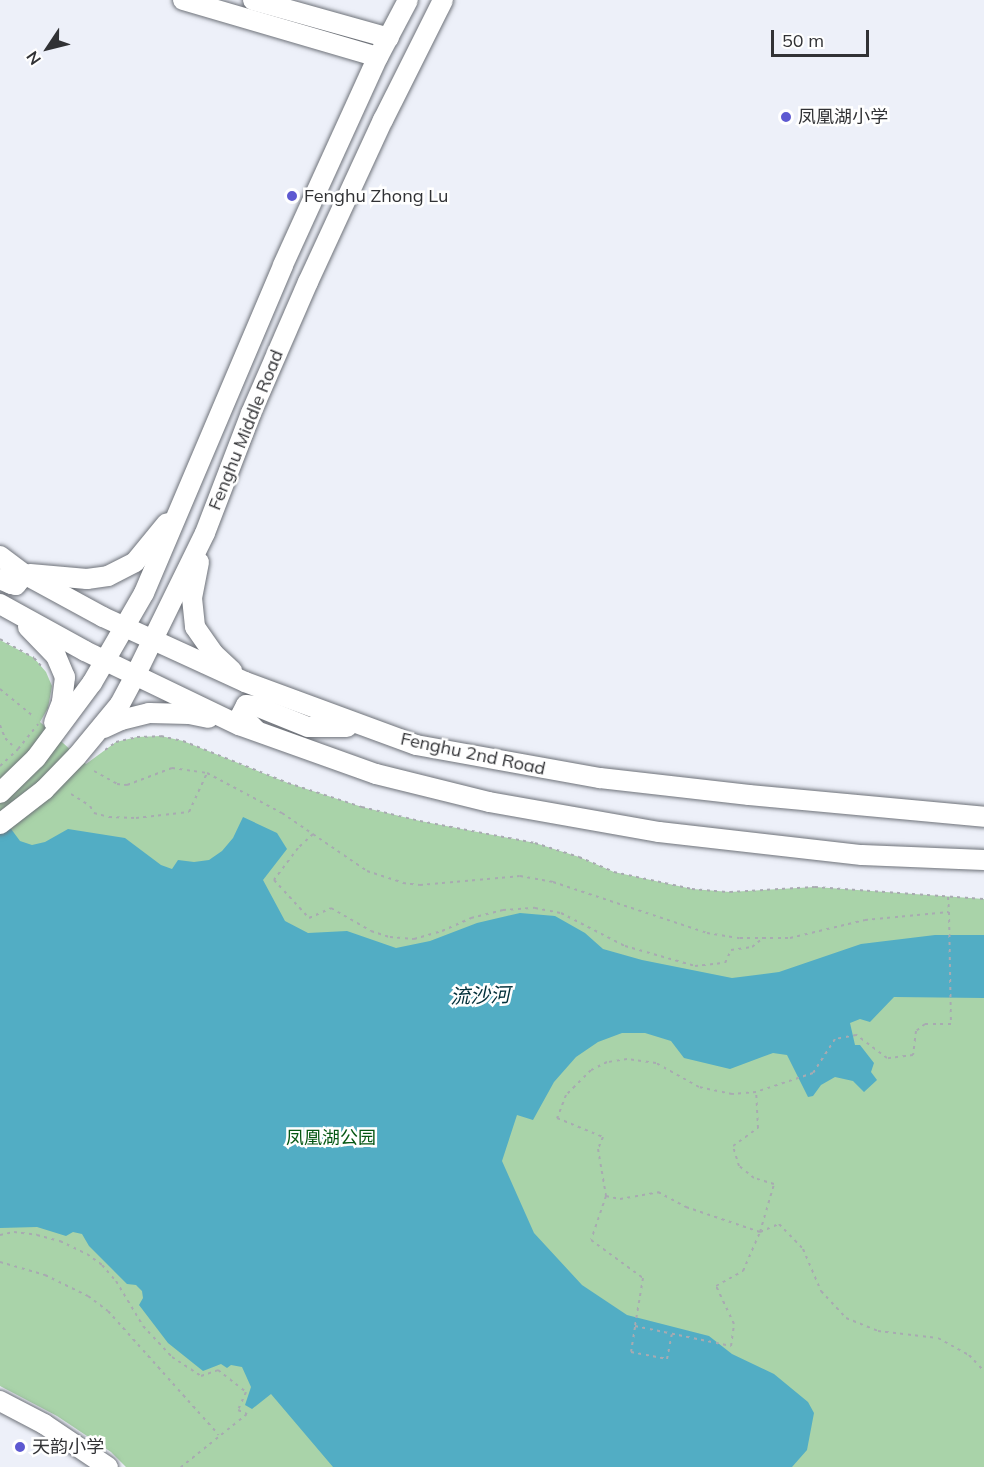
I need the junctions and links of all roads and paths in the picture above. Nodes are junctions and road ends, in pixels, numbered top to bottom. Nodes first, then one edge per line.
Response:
1 (183, 0) edge
2 (253, 0) edge
3 (408, 0) edge
4 (443, 0) edge
5 (389, 38) junction
6 (378, 57) junction
7 (183, 502) junction
8 (215, 508) junction
9 (205, 533) junction
10 (0, 556) edge
11 (24, 574) junction
12 (0, 579) edge
13 (4, 605) edge
14 (126, 627) junction
15 (0, 639) edge
16 (153, 640) junction
17 (106, 662) junction
18 (46, 672) dead end
19 (135, 676) junction
20 (245, 682) junction
21 (0, 689) edge
22 (33, 716) dead end
23 (40, 722) dead end
24 (0, 725) edge
25 (239, 725) junction
26 (365, 728) junction
27 (261, 734) junction
28 (12, 744) dead end
29 (46, 746) junction
30 (98, 754) dead end
31 (77, 756) junction
32 (0, 766) edge
33 (94, 771) dead end
34 (207, 773) junction
35 (6, 788) edge
36 (70, 794) dead end
37 (984, 817) edge
38 (0, 824) edge
39 (313, 834) junction
40 (984, 860) edge
41 (948, 896) junction
42 (984, 899) edge
43 (950, 912) junction
44 (762, 939) junction
45 (756, 1092) junction
46 (606, 1196) junction
47 (760, 1232) junction
48 (0, 1235) edge
49 (0, 1262) edge
50 (635, 1326) junction
51 (672, 1334) junction
52 (984, 1371) edge
53 (0, 1401) edge
54 (219, 1434) junction
55 (108, 1467) edge
56 (181, 1467) edge

1 - 6 street
2 - 5 street
3 - 5 street, Fenghu Middle Road
4 - 8 street, Fenghu Middle Road
5 - 6 street, Fenghu Middle Road
6 - 7 street, Fenghu Middle Road
7 - 8 street
7 - 11 street
7 - 14 street, Fenghu Middle Road
8 - 9 street, Fenghu Middle Road
9 - 16 street, Fenghu Middle Road
9 - 20 street
10 - 11 street, Fenghu 2nd Road
10 - 12 street
11 - 14 street, Fenghu 2nd Road
13 - 17 street
13 - 29 street
14 - 16 street, Fenghu 2nd Road
14 - 17 street, Fenghu Middle Road
15 - 18 path
16 - 19 street, Fenghu Middle Road
16 - 20 street, Fenghu 2nd Road
17 - 19 street
17 - 29 street, Fenghu Middle Road
19 - 25 street
19 - 31 street, Fenghu Middle Road
20 - 26 street, Fenghu 2nd Road
21 - 22 path
23 - 32 path
24 - 28 path
25 - 27 street
25 - 31 street
26 - 27 street
26 - 37 street, Fenghu 2nd Road
27 - 40 street
29 - 35 street, Fenghu Middle Road
30 - 41 path
31 - 38 street, Fenghu Middle Road
33 - 34 path
34 - 36 path
34 - 39 path
39 - 44 path
39 - 44 path
41 - 42 path
41 - 43 path
43 - 44 path
43 - 45 path
45 - 46 path
45 - 47 path
46 - 47 path
46 - 50 path
47 - 51 path
47 - 52 path
48 - 54 path
49 - 54 path
50 - 51 path
50 - 51 path
53 - 55 street
54 - 56 path

